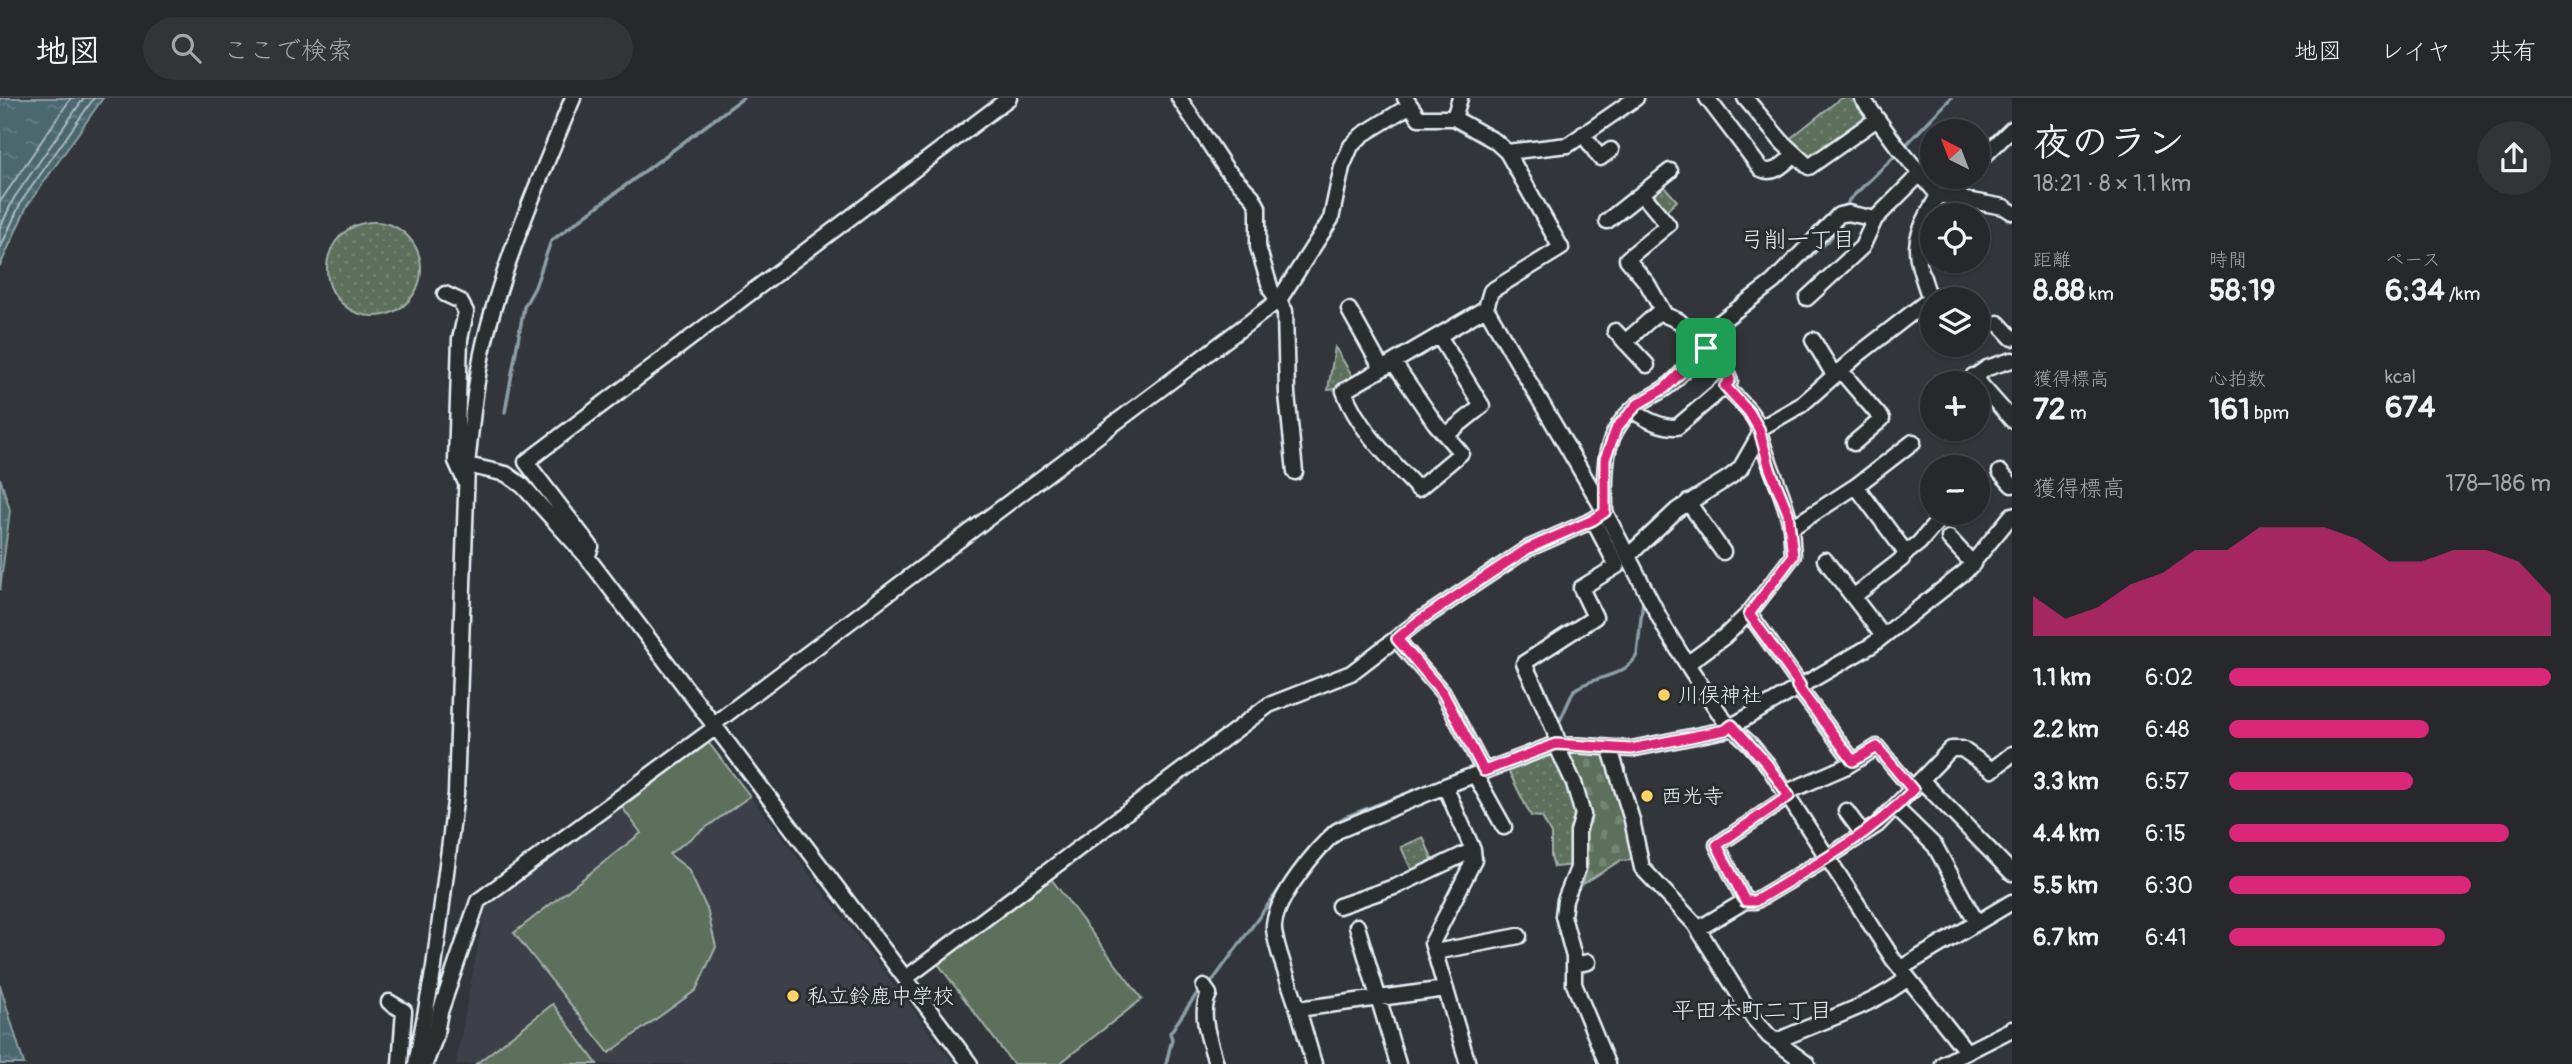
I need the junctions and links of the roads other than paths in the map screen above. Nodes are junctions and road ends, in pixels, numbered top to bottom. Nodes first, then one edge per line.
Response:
1 (573, 98) edge
2 (1009, 98) edge
3 (1460, 98) edge
4 (1636, 98) edge
5 (1707, 98) edge
6 (1745, 98) edge
7 (1862, 98) edge
8 (1181, 99) edge
9 (1409, 106) edge
10 (1454, 118) junction
11 (1877, 119) junction
12 (2012, 129) edge
13 (1583, 134) junction
14 (1611, 150) dead end
15 (1990, 150) edge
16 (1507, 152) junction
17 (1794, 154) junction
18 (1670, 171) dead end
19 (1920, 174) joint
20 (1933, 189) edge
21 (1960, 189) edge
22 (1643, 195) junction
23 (1938, 195) junction
24 (1954, 199) junction
25 (2012, 211) edge
26 (1875, 219) junction
27 (1607, 221) dead end
28 (445, 294) dead end
29 (1807, 298) dead end
30 (1279, 300) junction
31 (1486, 308) junction
32 (1349, 310) dead end
33 (1661, 310) junction
34 (1998, 323) dead end
35 (1615, 331) dead end
36 (1439, 336) junction
37 (2012, 338) edge
38 (1814, 340) dead end
39 (1625, 342) junction
40 (1702, 343) junction
41 (2012, 360) edge
42 (1647, 365) dead end
43 (1388, 366) junction
44 (1989, 371) edge
45 (1837, 372) junction
46 (1725, 386) junction
47 (1990, 399) edge
48 (1632, 410) junction
49 (2012, 420) edge
50 (1760, 431) junction
51 (1446, 435) junction
52 (1913, 442) dead end
53 (1854, 443) dead end
54 (467, 465) junction
55 (1295, 472) dead end
56 (2000, 472) dead end
57 (2012, 485) edge
58 (466, 486) junction
59 (1856, 486) junction
60 (1688, 502) junction
61 (2012, 515) edge
62 (1599, 516) junction
63 (1935, 525) edge
64 (1791, 528) junction
65 (1949, 538) dead end
66 (1723, 552) dead end
67 (1628, 556) junction
68 (587, 557) junction
69 (1902, 559) dead end
70 (1825, 560) dead end
71 (1973, 564) junction
72 (1853, 597) junction
73 (1749, 614) junction
74 (1883, 636) junction
75 (1397, 639) junction
76 (1687, 664) junction
77 (1799, 685) junction
78 (715, 725) junction
79 (1732, 725) junction
80 (1557, 740) junction
81 (1610, 749) junction
82 (2012, 754) edge
83 (1853, 761) junction
84 (1480, 769) junction
85 (1918, 785) junction
86 (1445, 786) junction
87 (1788, 794) junction
88 (1896, 808) junction
89 (1846, 811) dead end
90 (1504, 827) dead end
91 (1863, 834) junction
92 (1473, 850) junction
93 (1826, 858) junction
94 (2012, 873) edge
95 (1745, 901) junction
96 (2012, 902) edge
97 (1339, 906) dead end
98 (1977, 923) junction
99 (1357, 926) dead end
100 (1698, 929) junction
101 (1519, 936) dead end
102 (1435, 952) junction
103 (1904, 973) junction
104 (906, 978) junction
105 (1446, 989) junction
106 (1206, 990) dead end
107 (1379, 999) junction
108 (389, 1002) dead end
109 (1298, 1009) junction
110 (2012, 1029) edge
111 (1777, 1041) junction
112 (1966, 1056) edge
113 (1312, 1063) edge
114 (400, 1064) edge
115 (416, 1064) edge
116 (425, 1064) edge
117 (970, 1064) edge
118 (1216, 1064) edge
119 (1398, 1064) edge
120 (1468, 1064) edge
121 (1607, 1064) edge
122 (1807, 1064) edge
123 (1943, 1064) edge

1 - 54 street
2 - 68 street
3 - 10 street
4 - 13 street
5 - 17 street
6 - 17 street
7 - 11 street
8 - 30 street
9 - 10 street
9 - 30 street
10 - 16 street
11 - 17 street
11 - 19 street
12 - 15 street
13 - 14 street
13 - 16 street
16 - 31 street
18 - 22 street
19 - 26 street
20 - 23 street
21 - 24 street
22 - 27 street
22 - 33 street
23 - 24 street
23 - 45 street
24 - 25 street
26 - 29 street
26 - 40 street
28 - 58 street
30 - 55 street
30 - 78 street
31 - 36 street
31 - 62 street
32 - 43 street
33 - 39 street
33 - 40 street
34 - 37 street
35 - 39 street
36 - 43 street
36 - 51 street
38 - 45 street
39 - 42 street
40 - 46 street
40 - 48 street
41 - 44 street
43 - 51 street
43 - 51 street
45 - 50 street
45 - 53 street
46 - 48 street
46 - 50 street
47 - 49 street
48 - 62 street
50 - 60 street
50 - 64 street
52 - 59 street
54 - 58 street
54 - 68 street
56 - 57 street
58 - 115 street
59 - 63 street
59 - 64 street
60 - 66 street
60 - 67 street
61 - 71 street
62 - 67 street
62 - 75 street
62 - 80 street
64 - 73 street
65 - 71 street
67 - 76 street
68 - 78 street
69 - 72 street
70 - 72 street
71 - 74 street
72 - 74 street
73 - 76 street
73 - 77 street
74 - 77 street
75 - 84 street
75 - 104 street
76 - 79 street
77 - 79 street
77 - 83 street
78 - 104 street
78 - 116 street
79 - 81 street
79 - 87 street
80 - 81 street
80 - 84 street
80 - 121 street
81 - 100 street
82 - 85 street
83 - 85 street
83 - 87 street
84 - 86 street
84 - 90 street
85 - 88 street
85 - 94 street
86 - 92 street
86 - 109 street
87 - 93 street
87 - 95 street
88 - 91 street
88 - 98 street
89 - 91 street
91 - 93 street
92 - 97 street
92 - 102 street
93 - 95 street
93 - 103 street
95 - 100 street
96 - 98 street
98 - 103 street
99 - 107 street
100 - 111 street
101 - 102 street
102 - 105 street
103 - 111 street
103 - 112 street
104 - 117 street
105 - 107 street
105 - 120 street
106 - 118 street
107 - 109 street
107 - 119 street
108 - 114 street
109 - 113 street
110 - 112 street
111 - 122 street
112 - 123 street

